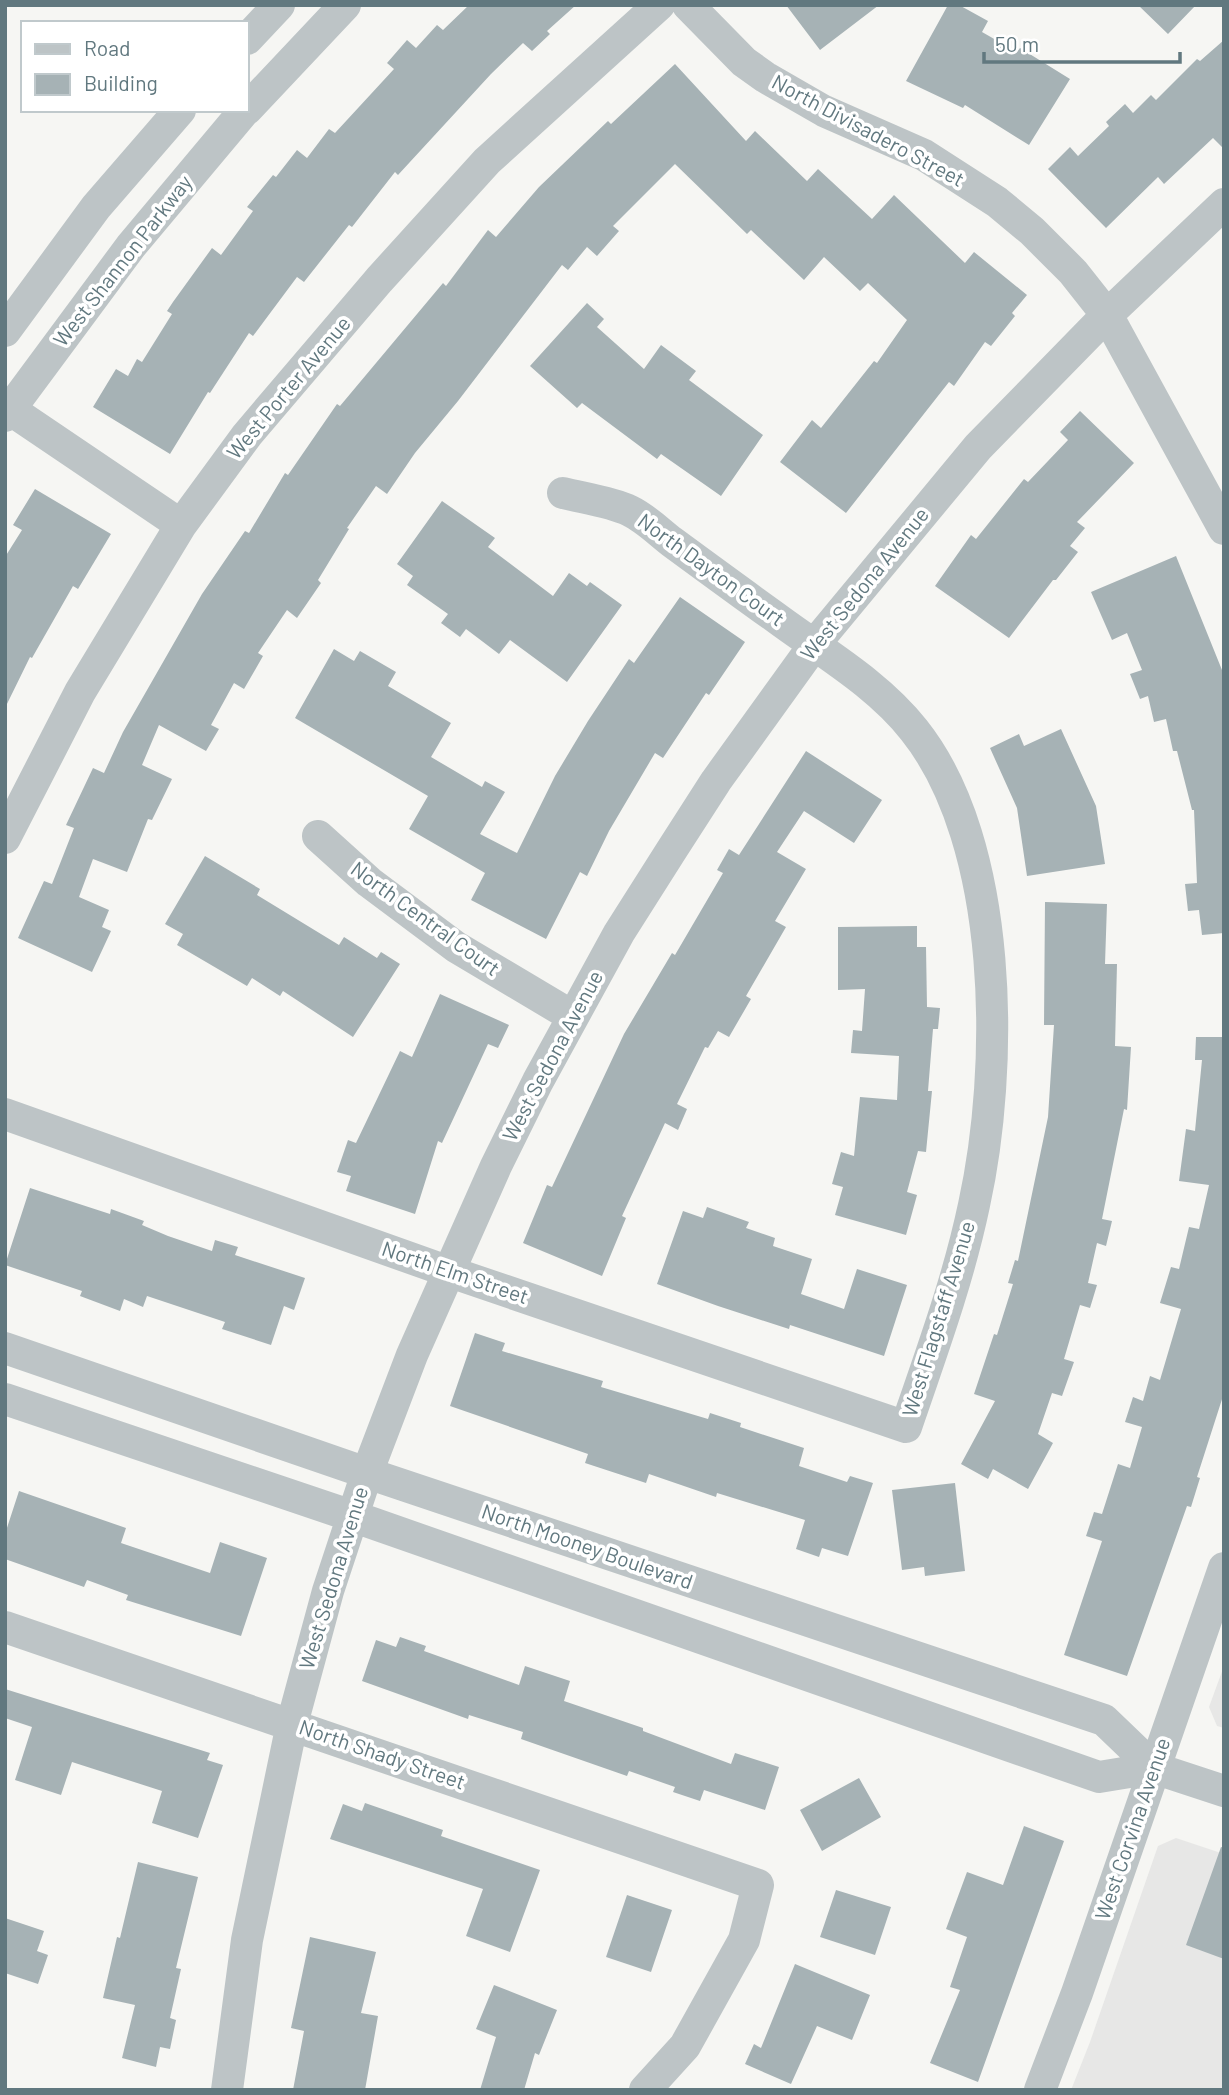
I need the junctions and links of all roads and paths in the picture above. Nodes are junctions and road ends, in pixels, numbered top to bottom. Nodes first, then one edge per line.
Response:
1 (279, 5) edge
2 (345, 5) edge
3 (659, 5) edge
4 (688, 5) edge
5 (248, 38) edge
6 (248, 107) edge
7 (178, 112) edge
8 (243, 112) edge
9 (1224, 204) edge
10 (1107, 315) junction
11 (5, 331) edge
12 (7, 410) edge
13 (563, 493) dead end
14 (181, 525) junction
15 (1224, 529) edge
16 (814, 645) junction
17 (318, 836) dead end
18 (5, 838) edge
19 (572, 1016) junction
20 (5, 1114) edge
21 (447, 1271) junction
22 (5, 1348) edge
23 (5, 1399) edge
24 (906, 1427) joint
25 (366, 1473) junction
26 (352, 1516) junction
27 (1224, 1568) edge
28 (5, 1627) edge
29 (292, 1724) junction
30 (1154, 1768) junction
31 (1224, 1791) edge
32 (227, 2090) edge
33 (645, 2090) edge
34 (1040, 2090) edge

1 - 5 street
2 - 6 street, West Shannon Parkway
3 - 14 street, West Porter Avenue
4 - 10 street, North Divisadero Street
7 - 11 street
8 - 12 street, West Shannon Parkway
9 - 10 street, West Sedona Avenue
10 - 15 street
10 - 16 street, West Sedona Avenue
12 - 14 street
13 - 16 street, North Dayton Court
14 - 18 street, West Porter Avenue
16 - 19 street, West Sedona Avenue
16 - 24 street, West Flagstaff Avenue
17 - 19 street, North Central Court
19 - 21 street, West Sedona Avenue
20 - 21 street, North Elm Street
21 - 24 street, North Elm Street
21 - 25 street, West Sedona Avenue
22 - 25 street, North Mooney Boulevard
23 - 26 street, North Mooney Boulevard
25 - 26 street, West Sedona Avenue
25 - 30 street, North Mooney Boulevard
26 - 29 street, West Sedona Avenue
26 - 30 street, North Mooney Boulevard
27 - 30 street, West Corvina Avenue
28 - 29 street, North Shady Street
29 - 32 street, West Sedona Avenue
29 - 33 street, North Shady Street
30 - 31 street, North Mooney Boulevard
30 - 34 street, West Corvina Avenue

